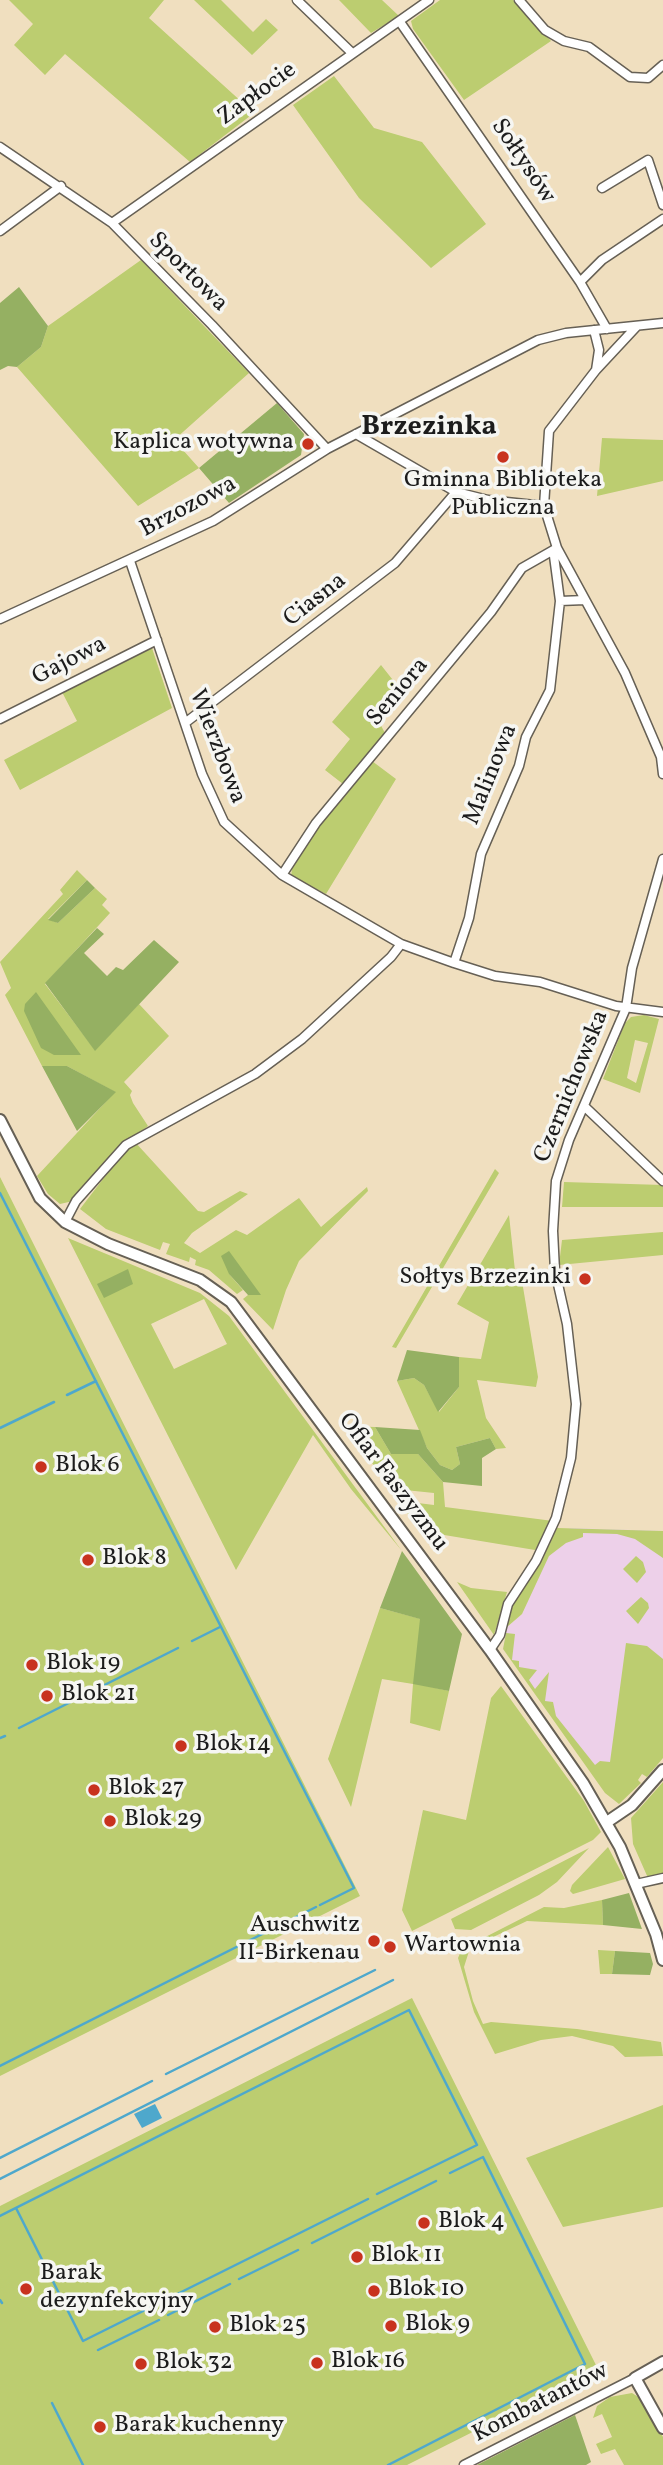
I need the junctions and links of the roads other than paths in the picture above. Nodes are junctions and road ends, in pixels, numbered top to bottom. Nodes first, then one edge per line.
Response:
1 (297, 0) edge
2 (429, 0) edge
3 (519, 0) edge
4 (400, 22) junction
5 (351, 52) junction
6 (663, 65) edge
7 (0, 147) edge
8 (61, 186) junction
9 (603, 188) dead end
10 (663, 205) edge
11 (663, 219) edge
12 (112, 223) junction
13 (0, 231) edge
14 (580, 282) junction
15 (663, 323) edge
16 (637, 326) junction
17 (607, 329) junction
18 (594, 330) junction
19 (596, 370) junction
20 (356, 434) junction
21 (327, 449) junction
22 (456, 492) junction
23 (544, 506) junction
24 (557, 548) junction
25 (130, 561) junction
26 (585, 600) junction
27 (559, 601) junction
28 (0, 619) edge
29 (157, 640) junction
30 (0, 719) edge
31 (185, 723) junction
32 (663, 774) edge
33 (663, 859) edge
34 (282, 875) junction
35 (401, 944) junction
36 (454, 963) junction
37 (626, 1007) junction
38 (663, 1012) edge
39 (584, 1105) junction
40 (0, 1120) edge
41 (663, 1181) edge
42 (65, 1222) junction
43 (490, 1650) junction
44 (663, 1770) edge
45 (607, 1822) junction
46 (663, 1878) edge
47 (636, 1884) junction
48 (663, 1960) edge
49 (663, 2362) edge
50 (635, 2378) junction
51 (663, 2428) edge
52 (464, 2465) edge

1 - 5 street
2 - 4 street, Zapłocie
3 - 6 street
4 - 5 street, Zapłocie
4 - 14 street, Sołtysów
5 - 12 street, Zapłocie
7 - 8 street, Sportowa
8 - 12 street, Sportowa
8 - 13 street
9 - 10 street
11 - 14 street
12 - 21 street, Sportowa
14 - 17 street, Sołtysów
15 - 16 street, Brzozowa
16 - 17 street, Brzozowa
16 - 19 street
17 - 18 street, Brzozowa
18 - 19 street
18 - 20 street, Brzozowa
19 - 23 street
20 - 21 street, Brzozowa
20 - 22 street
21 - 25 street, Brzozowa
22 - 23 street
22 - 31 street, Ciasna
23 - 24 street
24 - 26 street
24 - 27 street, Malinowa
24 - 34 street, Seniora
25 - 28 street, Brzozowa
25 - 29 street, Wierzbowa
26 - 27 street
26 - 32 street
27 - 36 street, Malinowa
29 - 30 street, Gajowa
29 - 31 street, Wierzbowa
31 - 34 street, Wierzbowa
33 - 37 street, Czernichowska
34 - 35 street, Wierzbowa
35 - 36 street, Wierzbowa
35 - 42 street
36 - 37 street, Wierzbowa
37 - 38 street, Wierzbowa
37 - 39 street, Czernichowska
39 - 41 street
39 - 43 street, Czernichowska
40 - 42 street, Ofiar Faszyzmu
42 - 43 street, Ofiar Faszyzmu
43 - 45 street, Ofiar Faszyzmu
44 - 45 street
45 - 47 street, Ofiar Faszyzmu
46 - 47 street
47 - 48 street, Ofiar Faszyzmu
49 - 50 street
50 - 51 street
50 - 52 street, Kombatantów

